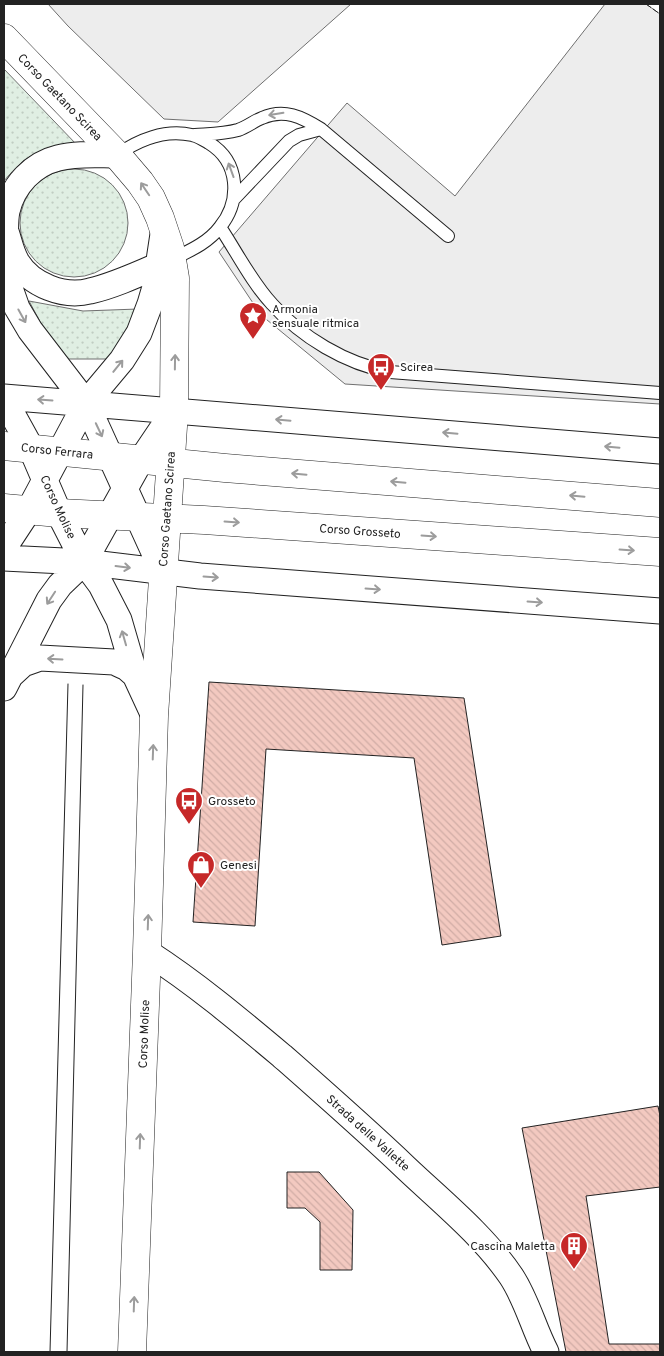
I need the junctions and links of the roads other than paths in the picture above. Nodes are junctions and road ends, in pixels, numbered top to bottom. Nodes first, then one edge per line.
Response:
1 (4, 38) edge
2 (321, 129) junction
3 (195, 135) junction
4 (116, 155) junction
5 (234, 199) junction
6 (5, 219) edge
7 (220, 227) junction
8 (448, 236) dead end
9 (166, 262) junction
10 (4, 271) edge
11 (660, 393) edge
12 (4, 398) edge
13 (86, 404) junction
14 (174, 411) junction
15 (4, 446) edge
16 (31, 448) junction
17 (660, 451) edge
18 (61, 452) junction
19 (111, 457) junction
20 (142, 460) junction
21 (171, 463) junction
22 (45, 481) junction
23 (125, 489) junction
24 (660, 503) edge
25 (17, 509) edge
26 (59, 513) junction
27 (123, 516) junction
28 (166, 518) junction
29 (4, 548) edge
30 (660, 552) edge
31 (4, 558) edge
32 (84, 562) junction
33 (163, 572) junction
34 (660, 611) edge
35 (135, 675) junction
36 (7, 682) edge
37 (154, 716) junction
38 (147, 952) junction
39 (132, 1352) edge
40 (546, 1352) edge

1 - 4 street, Corso Gaetano Scirea
2 -> 3 lane
2 - 5 lane
2 - 8 lane
3 - 4 lane
5 -> 3 lane
4 - 6 street, Corso Gaetano Scirea
9 -> 4 street, Corso Gaetano Scirea
5 - 7 lane
6 - 9 street
6 - 10 street, Corso Gaetano Scirea
7 - 9 lane
7 - 11 lane
13 -> 9 street
14 -> 9 street, Corso Gaetano Scirea
10 -> 13 street, Corso Gaetano Scirea
13 -> 12 street
12 - 16 street, Corso Molise
13 - 14 street
13 - 18 street
13 -> 19 street, Corso Gaetano Scirea
17 -> 14 street
14 - 20 street, Corso Molise
14 - 21 street, Corso Gaetano Scirea
15 - 16 street, Corso Ferrara
16 - 18 street, Corso Ferrara
16 - 22 street, Corso Molise
18 - 19 street, Corso Ferrara
18 - 22 street
19 - 20 street
19 - 23 street, Corso Gaetano Scirea
20 - 21 street
20 - 23 street, Corso Molise
24 -> 21 street
21 - 28 street, Corso Gaetano Scirea
22 - 25 street
22 - 26 street, Corso Molise
23 - 27 street, Corso Molise
25 - 26 street
25 - 29 street
26 - 27 street, Corso Grosseto
26 - 32 street, Corso Molise
27 - 28 street, Corso Grosseto
27 - 32 street, Corso Molise
27 - 33 street, Corso Gaetano Scirea
28 -> 30 street, Corso Grosseto
28 - 33 street, Corso Gaetano Scirea
31 - 32 street
32 -> 33 street
35 -> 32 street, Corso Molise
32 -> 36 street, Corso Molise
33 -> 34 street
33 - 37 street, Corso Molise
35 -> 36 street, Corso Molise
35 - 37 street, Corso Molise
38 -> 37 street, Corso Molise
39 -> 38 street, Corso Molise
38 - 40 street, Strada delle Vallette

